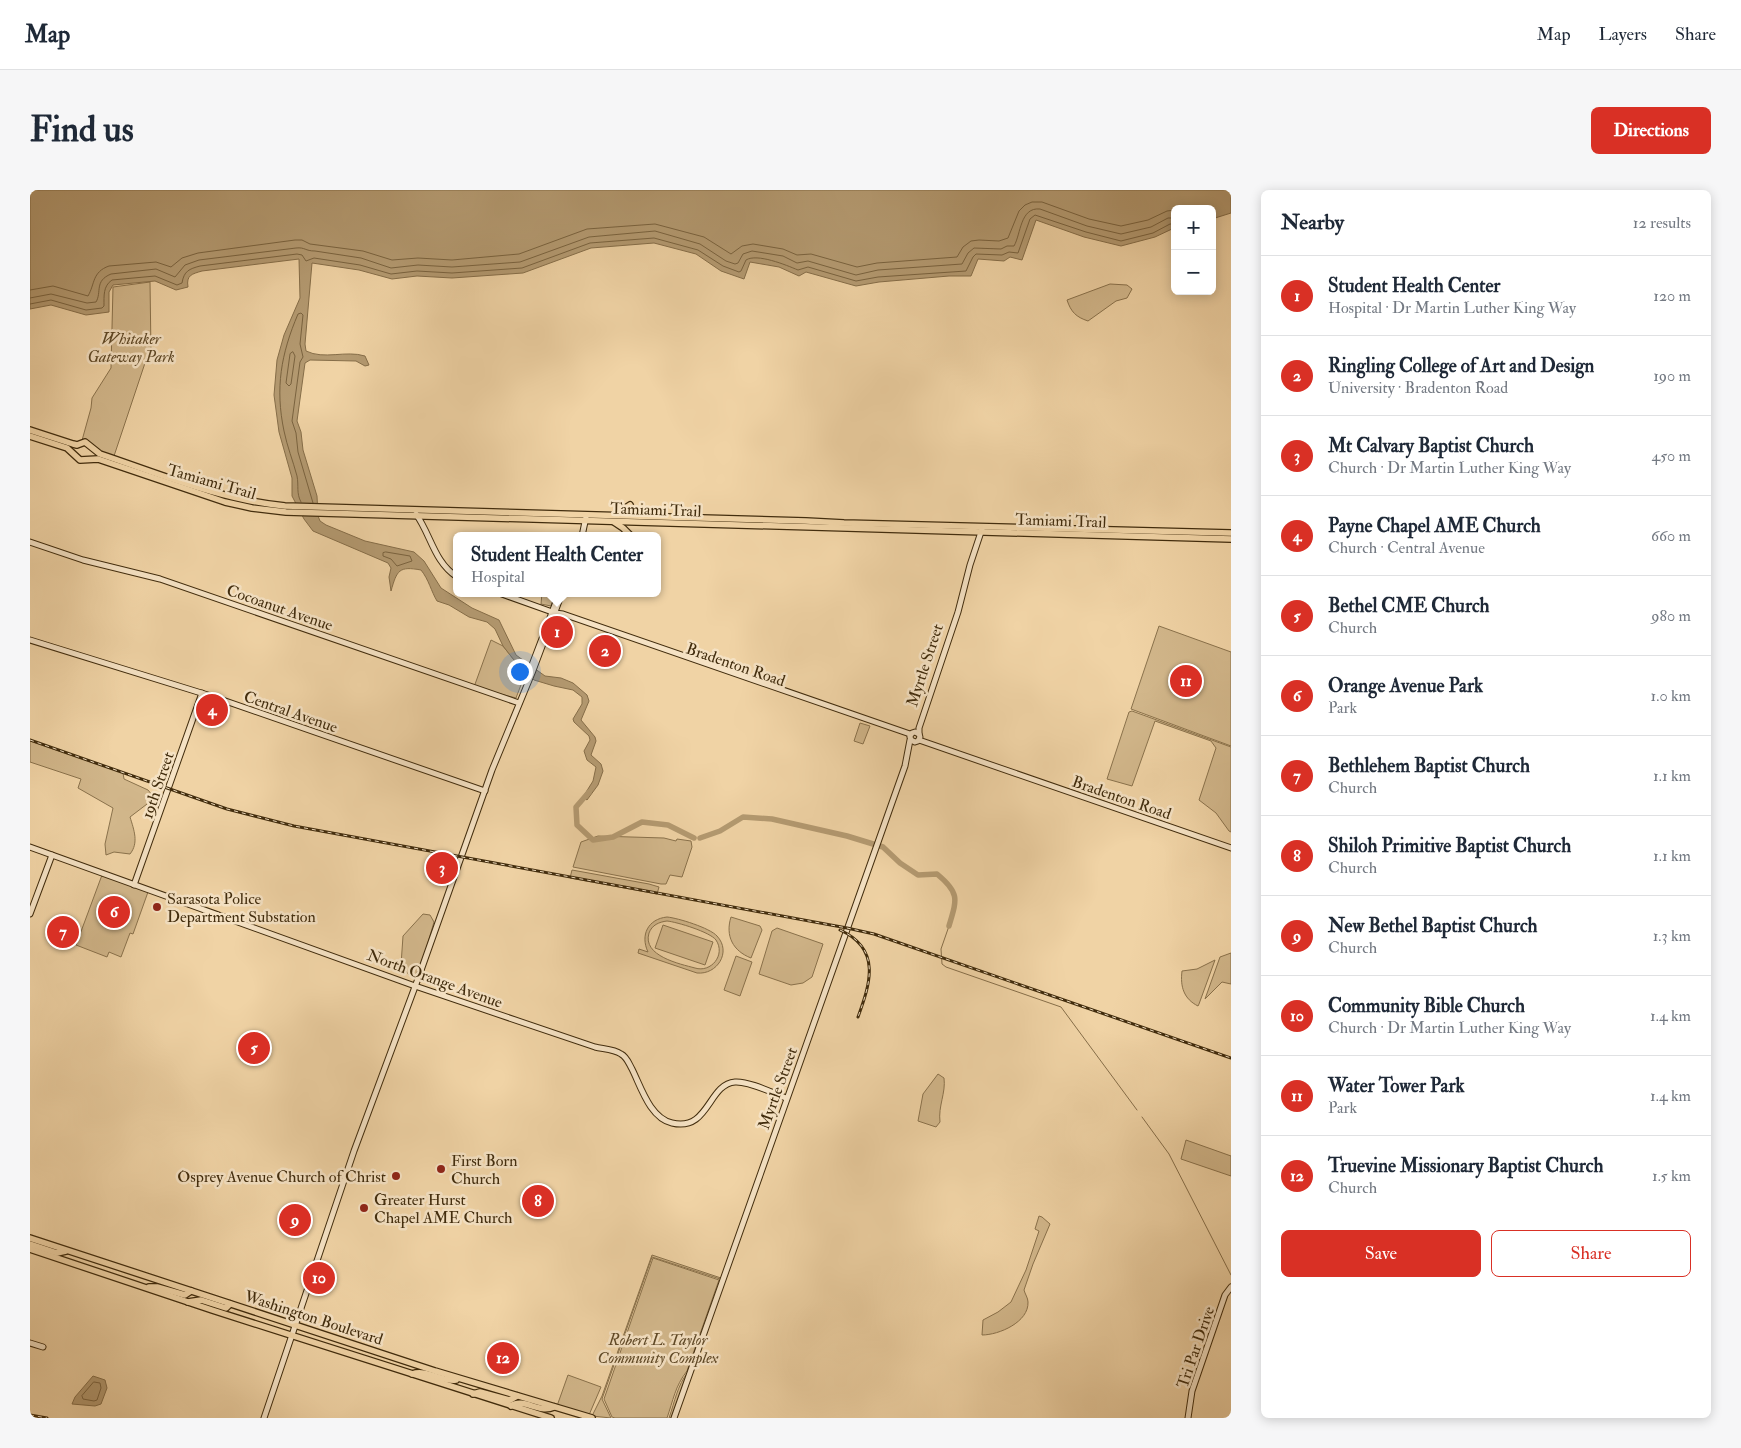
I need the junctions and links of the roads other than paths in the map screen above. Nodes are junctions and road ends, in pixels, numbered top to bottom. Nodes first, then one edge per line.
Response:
1 (30, 430) edge
2 (30, 436) edge
3 (77, 445) junction
4 (92, 448) junction
5 (74, 453) junction
6 (89, 459) junction
7 (110, 463) junction
8 (131, 465) junction
9 (152, 477) junction
10 (186, 483) junction
11 (195, 492) junction
12 (227, 496) junction
13 (630, 505) dead end
14 (297, 509) junction
15 (409, 512) junction
16 (417, 515) junction
17 (545, 516) junction
18 (586, 517) junction
19 (613, 518) junction
20 (422, 524) junction
21 (982, 529) junction
22 (581, 532) edge
23 (627, 532) edge
24 (1231, 533) edge
25 (1231, 539) edge
26 (30, 542) edge
27 (453, 574) edge
28 (510, 597) edge
29 (560, 597) edge
30 (554, 613) junction
31 (30, 640) edge
32 (202, 693) junction
33 (519, 703) junction
34 (914, 737) junction
35 (485, 791) junction
36 (1231, 846) edge
37 (30, 847) edge
38 (52, 855) junction
39 (134, 885) junction
40 (30, 914) edge
41 (415, 986) junction
42 (786, 1098) junction
43 (30, 1238) edge
44 (30, 1244) edge
45 (30, 1249) edge
46 (68, 1251) junction
47 (111, 1265) junction
48 (125, 1270) junction
49 (98, 1271) junction
50 (108, 1275) junction
51 (1231, 1287) edge
52 (147, 1288) junction
53 (191, 1291) junction
54 (188, 1302) junction
55 (230, 1304) junction
56 (295, 1324) junction
57 (292, 1334) junction
58 (30, 1343) edge
59 (43, 1347) dead end
60 (412, 1374) junction
61 (461, 1379) junction
62 (473, 1394) junction
63 (517, 1396) junction
64 (510, 1406) junction
65 (554, 1407) junction
66 (264, 1418) edge
67 (551, 1418) edge
68 (592, 1418) edge
69 (674, 1418) edge
70 (1188, 1418) edge

1 - 3 main road, Tamiami Trail
2 - 5 main road, Tamiami Trail
3 - 4 main road, Tamiami Trail
3 - 5 main road
4 - 6 main road
4 - 8 main road, Tamiami Trail
5 - 6 main road, Tamiami Trail
6 - 7 main road, Tamiami Trail
7 - 8 main road
7 - 9 main road, Tamiami Trail
8 - 10 main road, Tamiami Trail
9 - 10 main road
9 - 11 main road, Tamiami Trail
10 - 12 main road, Tamiami Trail
11 - 12 main road
11 - 14 main road, Tamiami Trail
12 - 14 main road, Tamiami Trail
13 - 19 main road
14 - 15 main road, Tamiami Trail
15 - 16 main road, Tamiami Trail
15 - 17 main road, Tamiami Trail
15 - 20 street
16 - 17 main road, Tamiami Trail
16 - 20 street
17 - 18 main road, Tamiami Trail
17 - 18 main road, Tamiami Trail
18 - 19 main road, Tamiami Trail
18 - 22 street
19 - 21 main road, Tamiami Trail
19 - 23 main road
20 - 27 street
21 - 24 main road, Tamiami Trail
21 - 25 main road, Tamiami Trail
21 - 34 street, Myrtle Street
26 - 33 street, Cocoanut Avenue
28 - 30 street, Bradenton Road
29 - 30 street
30 - 33 street
30 - 34 street, Bradenton Road
31 - 32 street, Central Avenue
32 - 35 street, Central Avenue
32 - 39 street, 19th Street
33 - 35 street
34 - 36 street, Bradenton Road
34 - 42 street, Myrtle Street
35 - 41 street
37 - 38 street, North Orange Avenue
38 - 39 street, North Orange Avenue
38 - 40 street
39 - 41 street, North Orange Avenue
41 - 42 street, North Orange Avenue
41 - 56 street
42 - 69 street, Myrtle Street
43 - 46 main road, Washington Boulevard
44 - 46 main road
45 - 49 main road, Washington Boulevard
46 - 47 main road, Washington Boulevard
47 - 48 main road, Washington Boulevard
47 - 49 main road
48 - 50 main road
48 - 53 main road, Washington Boulevard
49 - 50 main road, Washington Boulevard
50 - 52 main road, Washington Boulevard
51 - 70 street, Tri Par Drive
52 - 53 main road
52 - 54 main road, Washington Boulevard
53 - 55 main road, Washington Boulevard
54 - 55 main road
54 - 57 main road, Washington Boulevard
55 - 56 main road, Washington Boulevard
56 - 57 street
56 - 61 main road, Washington Boulevard
57 - 60 main road, Washington Boulevard
57 - 66 street
58 - 59 street
60 - 61 main road
60 - 62 main road, Washington Boulevard
61 - 63 main road, Washington Boulevard
62 - 63 main road
62 - 64 main road, Washington Boulevard
63 - 65 main road, Washington Boulevard
64 - 65 main road
64 - 67 main road, Washington Boulevard
65 - 68 main road, Washington Boulevard

